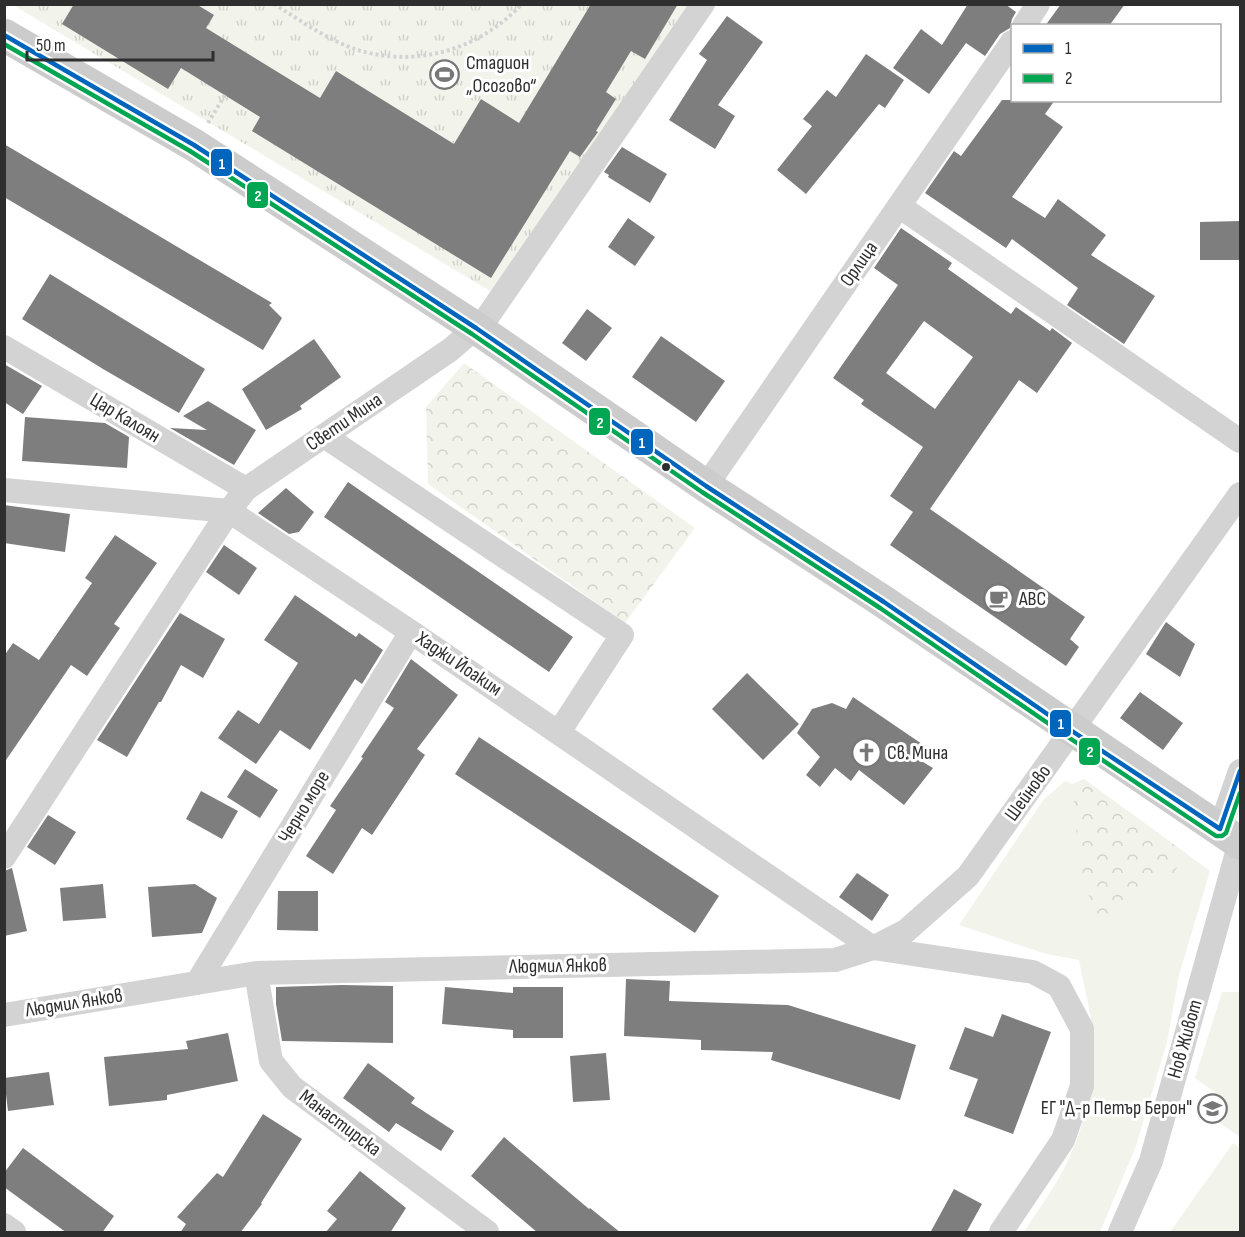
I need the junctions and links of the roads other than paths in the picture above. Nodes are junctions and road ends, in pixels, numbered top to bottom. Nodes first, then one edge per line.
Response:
1 (703, 4) edge
2 (1038, 4) edge
3 (1025, 24) edge
4 (4, 35) edge
5 (1011, 43) edge
6 (899, 206) junction
7 (481, 323) junction
8 (4, 347) edge
9 (324, 436) junction
10 (1240, 441) edge
11 (706, 486) junction
12 (246, 489) junction
13 (4, 490) edge
14 (1240, 495) edge
15 (229, 511) junction
16 (411, 632) junction
17 (1072, 731) junction
18 (559, 732) junction
19 (1240, 771) edge
20 (1234, 838) edge
21 (4, 856) edge
22 (873, 948) junction
23 (256, 973) junction
24 (197, 983) junction
25 (4, 1015) edge
26 (4, 1225) edge
27 (462, 1225) edge
28 (14, 1233) edge
29 (487, 1233) edge
30 (1001, 1233) edge
31 (1120, 1233) edge

1 - 7 street, Свети Мина
2 - 3 street
4 - 7 main road
5 - 6 street, Орлица
6 - 10 street
6 - 11 street, Орлица
7 - 9 street, Свети Мина
7 - 11 main road
8 - 12 street, Цар Калоян
9 - 12 street, Свети Мина
9 - 18 street
11 - 17 main road
12 - 15 street, Свети Мина
13 - 15 street, Хаджи Йоаким
14 - 17 street, Шейново
15 - 16 street, Хаджи Йоаким
15 - 21 street, Свети Мина
16 - 18 street, Хаджи Йоаким
16 - 24 street, Черно море
17 - 20 main road
17 - 22 street, Шейново
18 - 22 street, Хаджи Йоаким
19 - 20 street, Нов Живот
20 - 31 street, Нов Живот
22 - 23 street, Людмил Янков
22 - 30 street, Людмил Янков
23 - 24 street, Людмил Янков
23 - 27 street, Манастирска
24 - 25 street, Людмил Янков
26 - 28 street
27 - 29 street, Манастирска

